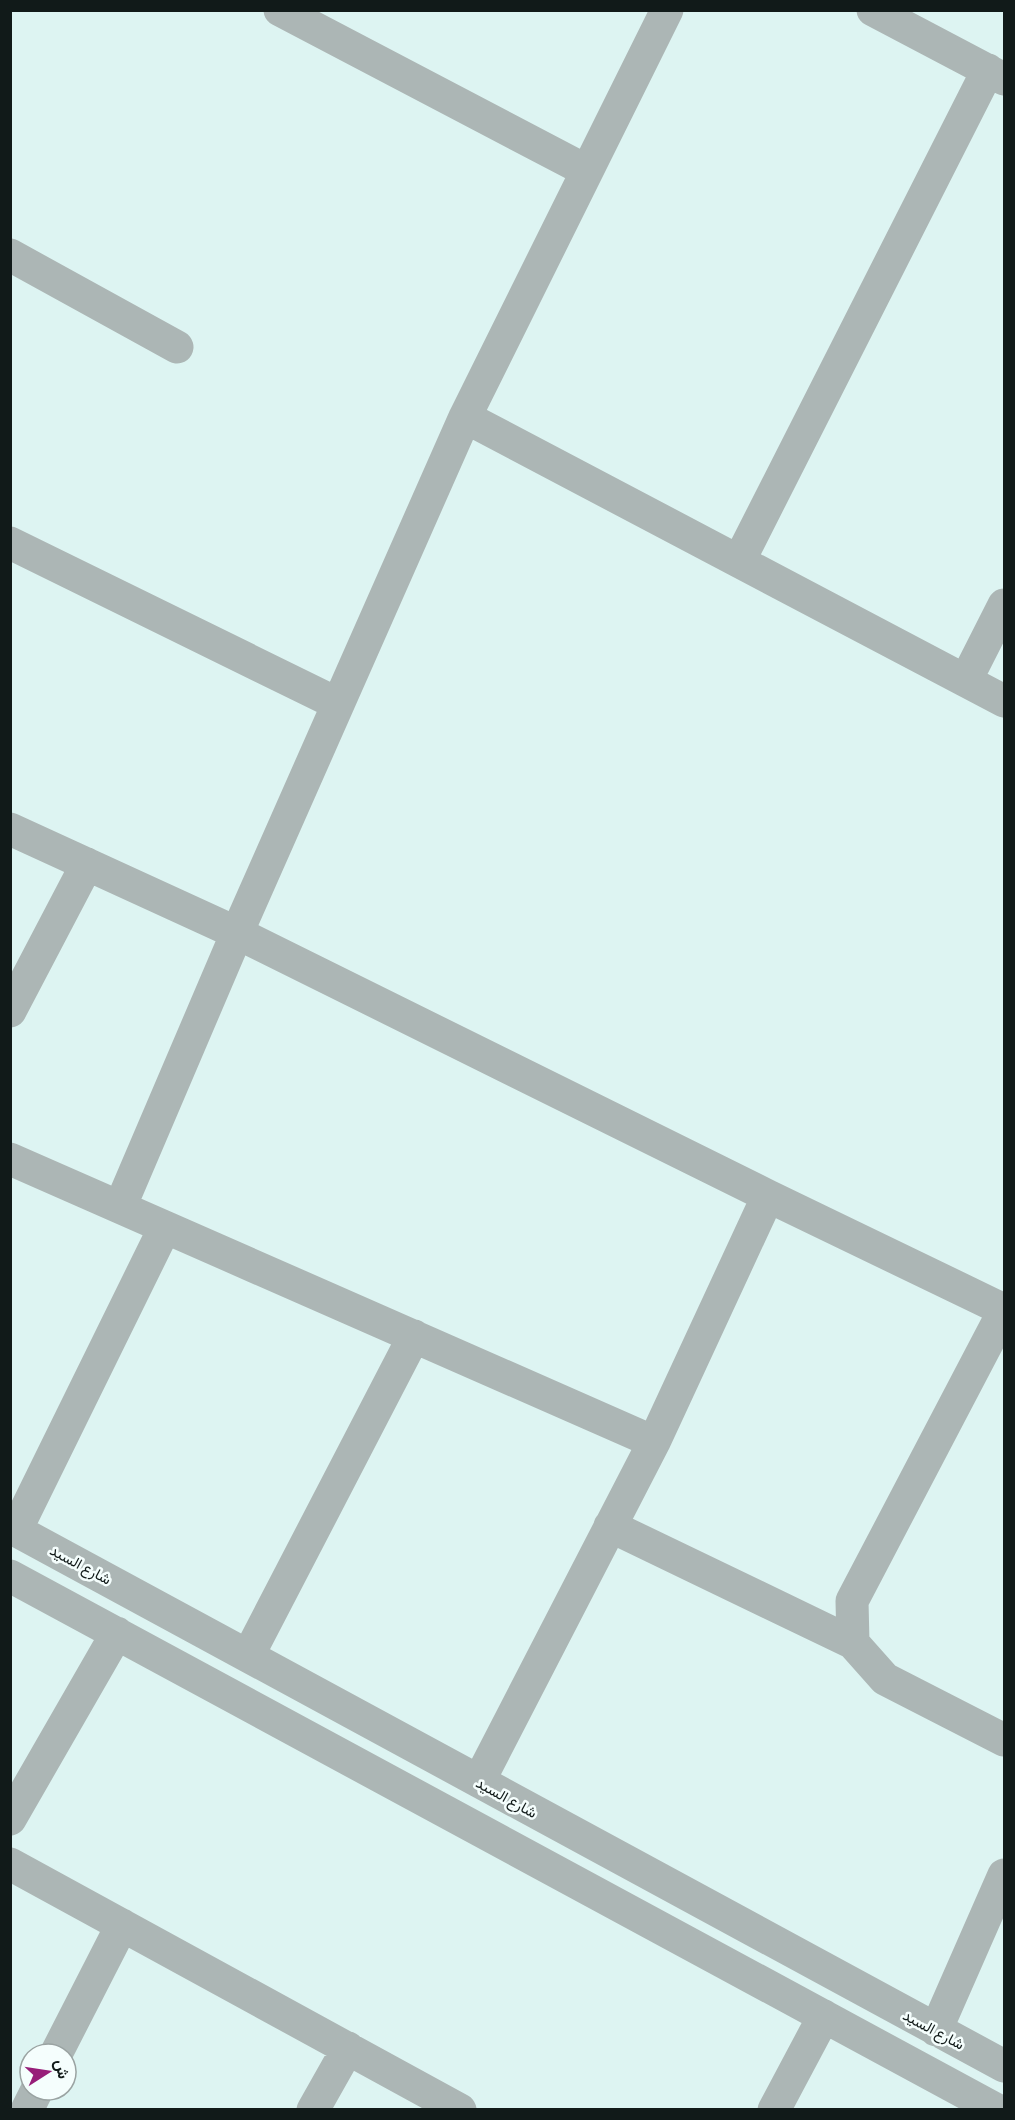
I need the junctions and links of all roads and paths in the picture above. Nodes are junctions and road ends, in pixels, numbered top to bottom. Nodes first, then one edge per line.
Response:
1 (280, 10) edge
2 (667, 10) edge
3 (873, 10) edge
4 (996, 75) edge
5 (587, 171) junction
6 (10, 255) edge
7 (177, 347) dead end
8 (465, 417) junction
9 (10, 543) edge
10 (739, 561) junction
11 (1005, 605) edge
12 (966, 680) junction
13 (1005, 700) edge
14 (338, 704) junction
15 (10, 829) edge
16 (87, 864) junction
17 (237, 933) junction
18 (10, 1011) edge
19 (10, 1159) edge
20 (768, 1196) junction
21 (120, 1207) junction
22 (165, 1227) junction
23 (1005, 1310) edge
24 (414, 1336) junction
25 (654, 1442) junction
26 (610, 1526) junction
27 (13, 1528) edge
28 (10, 1576) edge
29 (117, 1634) junction
30 (853, 1643) junction
31 (249, 1654) junction
32 (1005, 1740) edge
33 (479, 1781) junction
34 (10, 1819) edge
35 (10, 1864) edge
36 (1005, 1875) edge
37 (122, 1925) junction
38 (824, 2016) junction
39 (936, 2030) junction
40 (62, 2042) edge
41 (348, 2048) junction
42 (1005, 2066) edge
43 (314, 2109) edge
44 (460, 2109) edge
45 (774, 2109) edge
46 (997, 2109) edge

1 - 5 street
2 - 5 street
3 - 4 street
4 - 10 street
5 - 8 street
6 - 7 street
8 - 10 street
8 - 14 street
9 - 14 street
10 - 12 street
11 - 12 street
12 - 13 street
14 - 17 street
15 - 16 street
16 - 17 street
16 - 18 street
17 - 20 street
17 - 21 street
19 - 21 street
20 - 23 street
20 - 25 street
21 - 22 street
22 - 24 street
22 - 27 street
23 - 30 street
24 - 25 street
24 - 31 street
25 - 26 street
26 - 30 street
26 - 33 street
27 - 31 street, شارع السيد
28 - 29 street
29 - 34 street
29 - 38 street
30 - 32 street
31 - 33 street, شارع السيد
33 - 39 street, شارع السيد
35 - 37 street
36 - 39 street
37 - 40 street
37 - 41 street
38 - 45 street
38 - 46 street
39 - 42 street, شارع السيد
41 - 43 street
41 - 44 street

